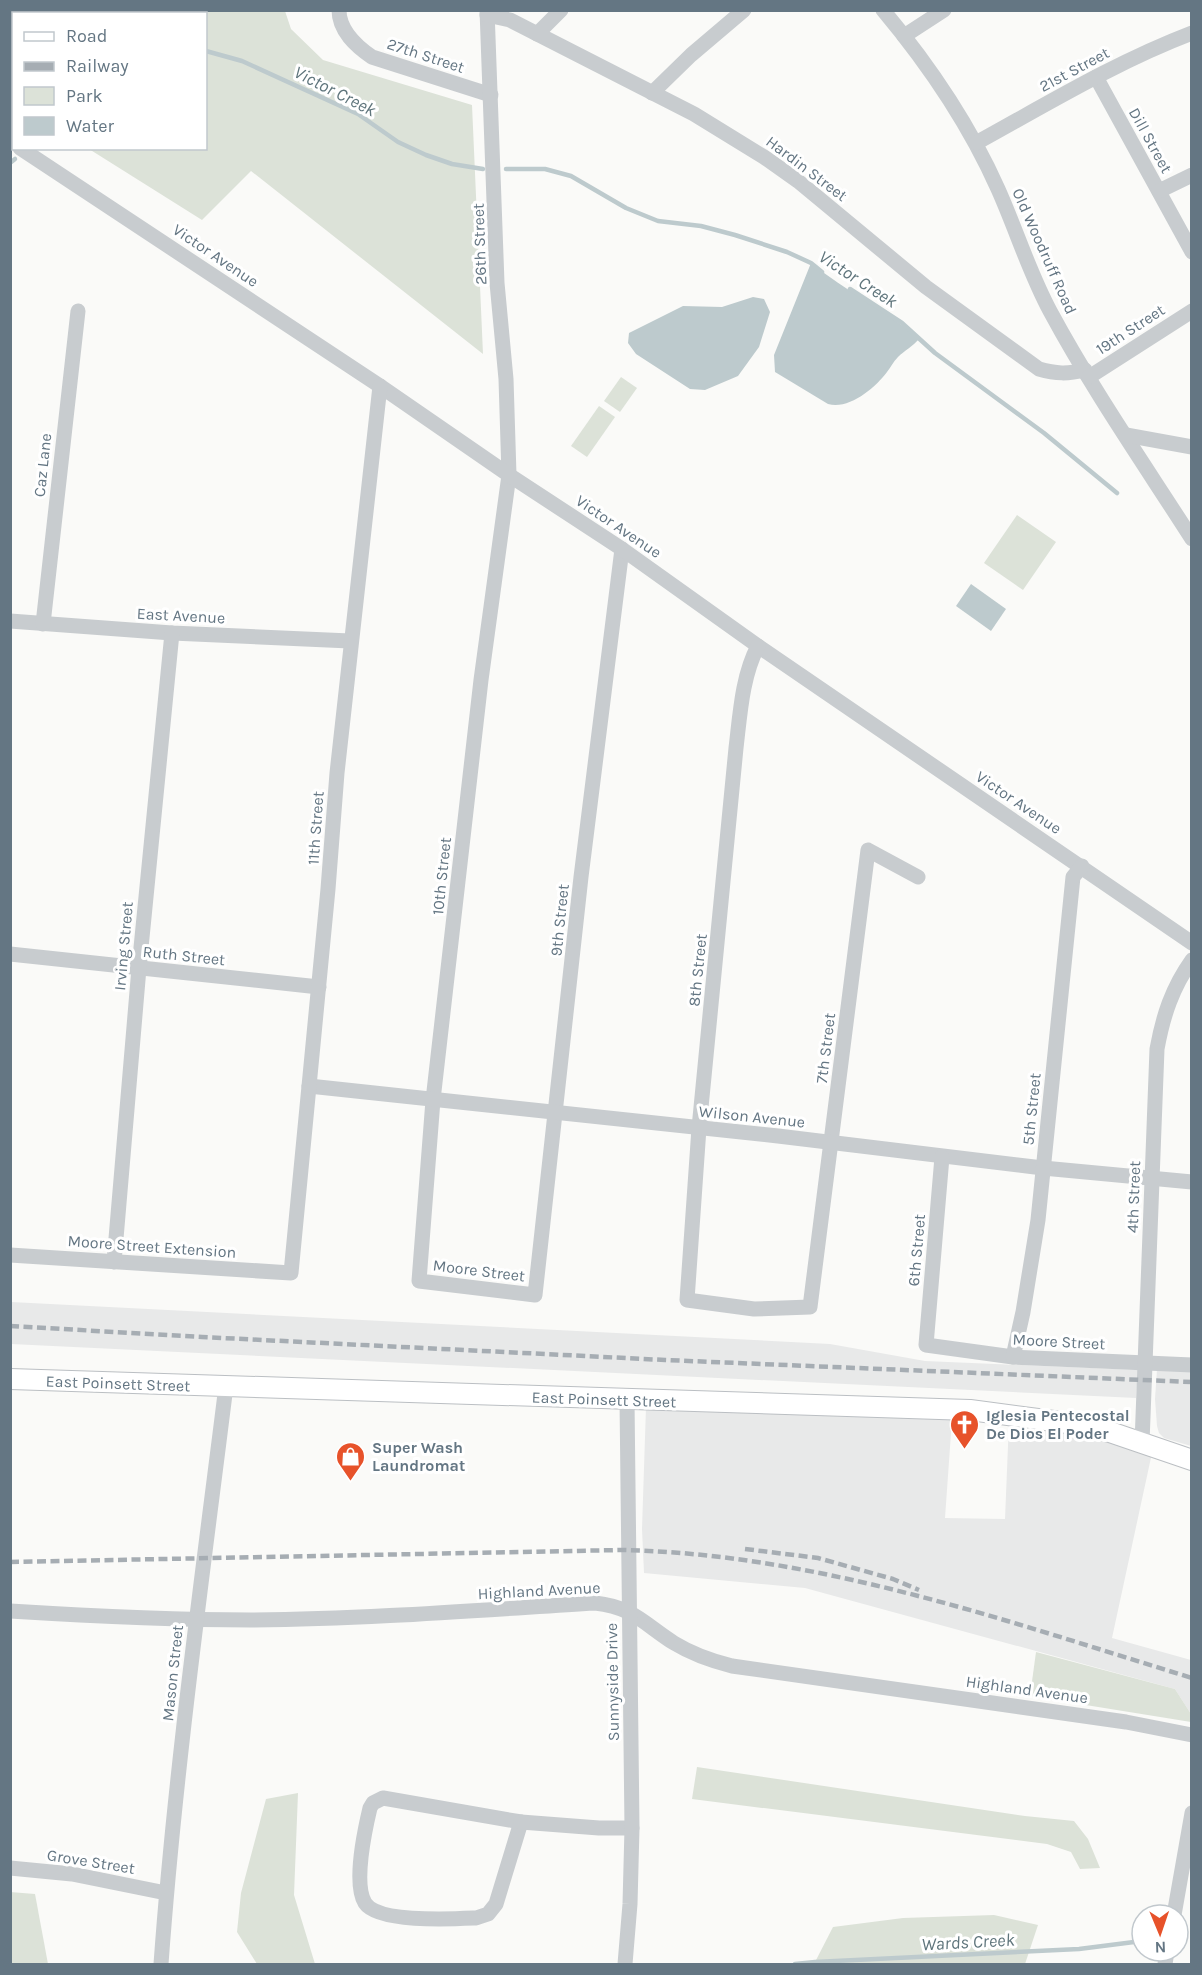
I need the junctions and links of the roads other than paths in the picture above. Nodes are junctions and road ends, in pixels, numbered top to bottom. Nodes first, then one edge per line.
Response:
1 (339, 10) edge
2 (561, 10) edge
3 (744, 10) edge
4 (883, 10) edge
5 (944, 10) edge
6 (487, 13) edge
7 (1191, 33) edge
8 (537, 34) junction
9 (904, 36) junction
10 (1096, 77) junction
11 (652, 93) junction
12 (491, 94) junction
13 (976, 143) junction
14 (23, 150) edge
15 (1191, 175) edge
16 (1159, 191) junction
17 (1191, 252) edge
18 (78, 311) dead end
19 (1191, 311) edge
20 (1087, 374) junction
21 (380, 386) junction
22 (1126, 435) junction
23 (1191, 447) edge
24 (509, 475) junction
25 (1191, 539) edge
26 (622, 549) junction
27 (10, 621) edge
28 (43, 624) junction
29 (172, 633) junction
30 (350, 641) junction
31 (758, 646) junction
32 (1082, 866) junction
33 (918, 877) dead end
34 (1191, 943) edge
35 (10, 954) edge
36 (1191, 960) edge
37 (139, 968) junction
38 (319, 987) junction
39 (309, 1086) junction
40 (433, 1100) junction
41 (556, 1114) junction
42 (699, 1128) junction
43 (831, 1144) junction
44 (942, 1156) junction
45 (1043, 1168) junction
46 (1152, 1179) junction
47 (1191, 1182) edge
48 (10, 1255) edge
49 (114, 1262) junction
50 (291, 1273) joint
51 (420, 1281) joint
52 (535, 1295) joint
53 (810, 1306) joint
54 (926, 1346) joint
55 (1013, 1357) junction
56 (1146, 1363) junction
57 (1191, 1365) edge
58 (10, 1380) edge
59 (226, 1386) junction
60 (627, 1400) junction
61 (1142, 1443) junction
62 (1191, 1460) edge
63 (10, 1611) edge
64 (629, 1611) junction
65 (196, 1620) junction
66 (1191, 1735) edge
67 (1191, 1813) edge
68 (521, 1822) junction
69 (632, 1827) junction
70 (10, 1868) edge
71 (166, 1893) junction
72 (1176, 1903) edge
73 (161, 1965) edge
74 (625, 1965) edge

1 - 12 street, 27th Street
2 - 8 street
3 - 11 street
4 - 9 street, Old Woodruff Road
5 - 9 street
6 - 8 street, Hardin Street
6 - 12 street, 26th Street
7 - 10 street, 21st Street
8 - 11 street, Hardin Street
9 - 13 street, Old Woodruff Road
10 - 13 street, 21st Street
10 - 16 street, Dill Street
11 - 20 street, Hardin Street
12 - 24 street, 26th Street
13 - 20 street, Old Woodruff Road
14 - 21 street, Victor Avenue
15 - 16 street
16 - 17 street, Dill Street
18 - 28 street, Caz Lane
19 - 20 street, 19th Street
20 - 22 street, Old Woodruff Road
21 - 24 street, Victor Avenue
21 - 30 street, 11th Street
22 - 23 street
22 - 25 street, Old Woodruff Road
24 - 26 street, Victor Avenue
24 - 40 street, 10th Street
26 - 31 street, Victor Avenue
26 - 41 street, 9th Street
27 - 28 street, East Avenue
28 - 29 street, East Avenue
29 - 30 street, East Avenue
29 - 37 street, Irving Street
30 - 38 street, 11th Street
31 - 32 street, Victor Avenue
31 - 42 street, 8th Street
32 - 34 street, Victor Avenue
32 - 45 street, 5th Street
33 - 43 street, 7th Street
35 - 37 street, Ruth Street
36 - 46 street, 4th Street
37 - 38 street, Ruth Street
37 - 49 street, Irving Street
38 - 39 street, 11th Street
39 - 40 street, Wilson Avenue
39 - 50 street, 11th Street
40 - 41 street, Wilson Avenue
40 - 51 street, 10th Street
41 - 42 street, Wilson Avenue
41 - 52 street, 9th Street
42 - 43 street, Wilson Avenue
42 - 53 street, 8th Street
43 - 44 street, Wilson Avenue
43 - 53 street, 7th Street
44 - 45 street, Wilson Avenue
44 - 54 street, 6th Street
45 - 46 street, Wilson Avenue
45 - 55 street, 5th Street
46 - 47 street, Wilson Avenue
46 - 56 street, 4th Street
48 - 49 street, Moore Street Extension
49 - 50 street, Moore Street Extension
51 - 52 street, Moore Street
54 - 55 street, Moore Street
55 - 56 street, Moore Street
56 - 57 street, Moore Street
56 - 61 street, 4th Street
58 - 59 main road, East Poinsett Street
59 - 60 main road, East Poinsett Street
59 - 65 street, Mason Street
60 - 61 main road, East Poinsett Street
60 - 64 street, Sunnyside Drive
61 - 62 main road, East Poinsett Street
63 - 65 street, Highland Avenue
64 - 65 street, Highland Avenue
64 - 66 street, Highland Avenue
64 - 69 street, Sunnyside Drive
65 - 71 street, Mason Street
67 - 72 street
68 - 68 street
68 - 69 street
69 - 74 street, Sunnyside Drive
70 - 71 street, Grove Street
71 - 73 street, Mason Street

